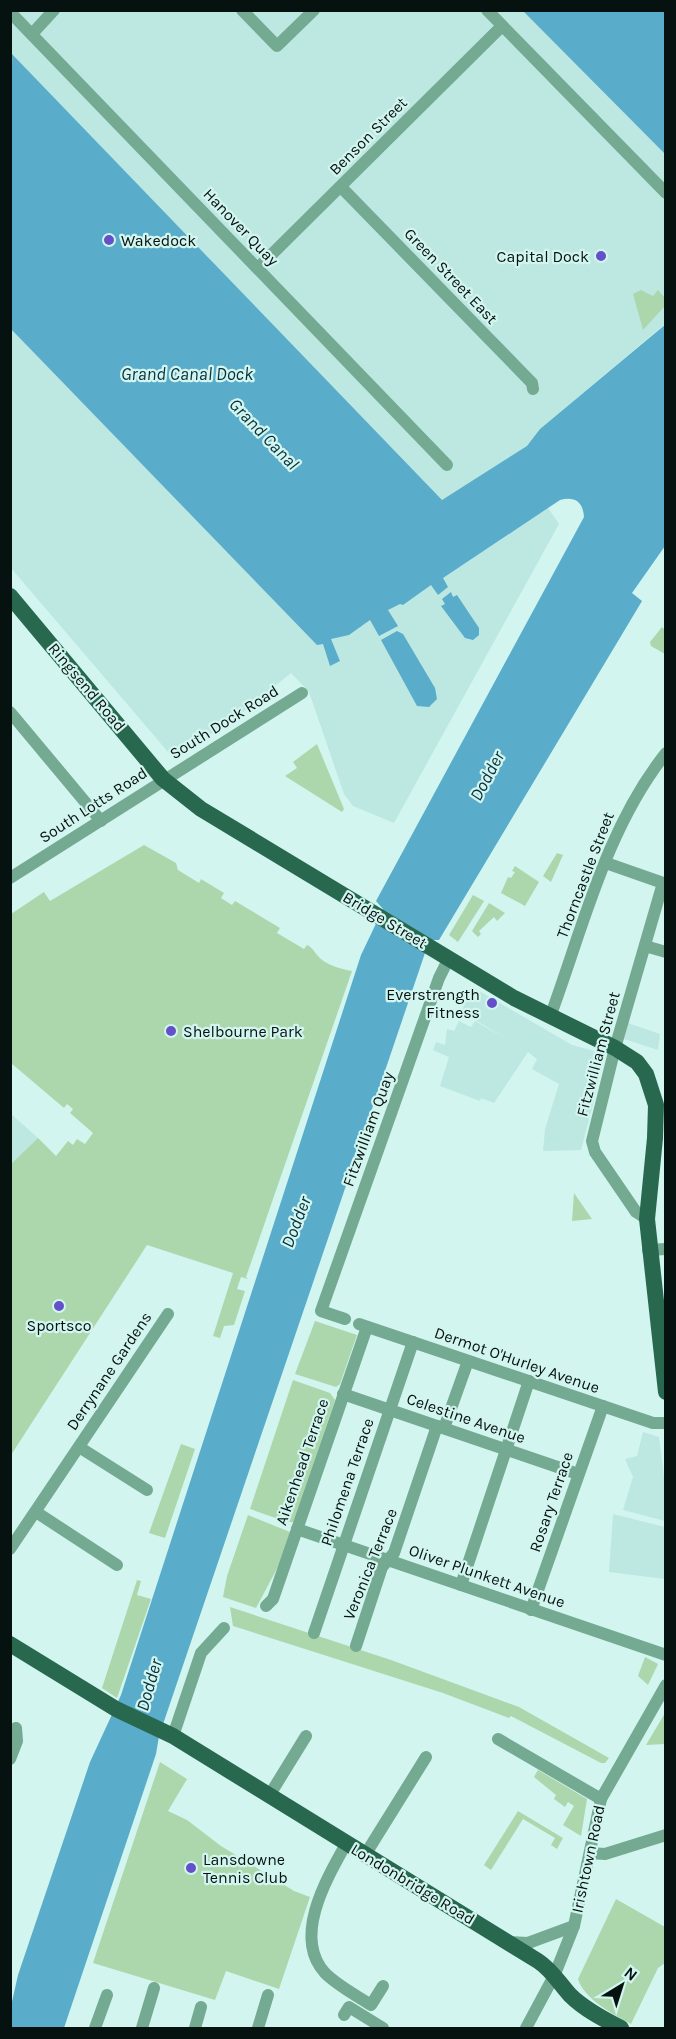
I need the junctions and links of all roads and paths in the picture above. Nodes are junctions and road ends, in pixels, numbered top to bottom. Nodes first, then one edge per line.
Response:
1 (54, 10) edge
2 (242, 10) edge
3 (314, 10) edge
4 (487, 10) edge
5 (10, 12) edge
6 (502, 26) junction
7 (32, 34) junction
8 (341, 187) junction
9 (666, 193) edge
10 (258, 268) junction
11 (533, 389) dead end
12 (447, 465) dead end
13 (10, 596) edge
14 (302, 693) dead end
15 (10, 712) edge
16 (666, 753) edge
17 (163, 779) junction
18 (101, 821) junction
19 (606, 863) junction
20 (10, 878) edge
21 (664, 884) edge
22 (645, 946) junction
23 (666, 952) edge
24 (449, 958) junction
25 (550, 1017) junction
26 (615, 1047) junction
27 (661, 1139) edge
28 (646, 1220) junction
29 (666, 1249) edge
30 (648, 1250) junction
31 (168, 1314) dead end
32 (345, 1319) dead end
33 (363, 1325) joint
34 (661, 1325) edge
35 (412, 1342) junction
36 (468, 1360) junction
37 (529, 1381) junction
38 (666, 1392) edge
39 (343, 1394) junction
40 (603, 1406) junction
41 (390, 1410) junction
42 (666, 1423) edge
43 (441, 1427) junction
44 (78, 1447) junction
45 (506, 1449) junction
46 (579, 1473) junction
47 (147, 1490) dead end
48 (36, 1512) junction
49 (297, 1529) junction
50 (344, 1545) junction
51 (10, 1549) edge
52 (388, 1560) junction
53 (117, 1565) dead end
54 (461, 1585) junction
55 (266, 1606) dead end
56 (531, 1610) junction
57 (224, 1628) dead end
58 (314, 1633) dead end
59 (10, 1644) edge
60 (356, 1646) dead end
61 (666, 1655) edge
62 (666, 1685) edge
63 (16, 1728) dead end
64 (167, 1734) junction
65 (306, 1736) dead end
66 (498, 1739) dead end
67 (426, 1757) dead end
68 (10, 1759) edge
69 (269, 1796) junction
70 (601, 1799) junction
71 (666, 1835) edge
72 (346, 1844) junction
73 (591, 1853) junction
74 (365, 1855) junction
75 (574, 1926) junction
76 (507, 1942) junction
77 (555, 1974) junction
78 (383, 1986) dead end
79 (154, 1988) dead end
80 (106, 1995) dead end
81 (268, 1995) dead end
82 (201, 2007) dead end
83 (344, 2015) dead end
84 (95, 2028) edge
85 (142, 2028) edge
86 (195, 2028) edge
87 (258, 2028) edge
88 (383, 2028) edge
89 (526, 2028) edge
90 (621, 2028) edge

1 - 7 street
2 - 3 street
4 - 6 street
5 - 7 street, Hanover Quay
6 - 8 street, Benson Street
6 - 9 street
7 - 10 street, Hanover Quay
8 - 10 street, Benson Street
8 - 11 street, Green Street East
10 - 12 street, Hanover Quay
13 - 17 main road, Ringsend Road
14 - 17 street, South Dock Road
15 - 18 street
16 - 19 street, Thorncastle Street
17 - 18 street, South Lotts Road
17 - 24 main road, Bridge Street
18 - 20 street, South Lotts Road
19 - 21 street
19 - 25 street, Thorncastle Street
21 - 22 street, Fitzwilliam Street
22 - 23 street
22 - 26 street, Fitzwilliam Street
24 - 25 main road, Bridge Street
24 - 32 street, Fitzwilliam Quay
25 - 26 main road, Bridge Street
26 - 27 main road, Bridge Street
26 - 28 street, Fitzwilliam Street
27 - 28 main road, Bridge Street
28 - 30 main road
29 - 30 street
30 - 34 main road
31 - 44 street, Derrynane Gardens
33 - 35 street, Dermot O'Hurley Avenue
33 - 39 street, Aikenhead Terrace
34 - 38 main road
35 - 36 street, Dermot O'Hurley Avenue
35 - 41 street, Philomena Terrace
36 - 37 street, Dermot O'Hurley Avenue
36 - 43 street, Veronica Terrace
37 - 40 street, Dermot O'Hurley Avenue
37 - 45 street
39 - 41 street, Celestine Avenue
39 - 49 street, Aikenhead Terrace
40 - 42 street, Dermot O'Hurley Avenue
40 - 46 street, Rosary Terrace
41 - 43 street, Celestine Avenue
41 - 50 street, Philomena Terrace
43 - 45 street, Celestine Avenue
43 - 52 street, Veronica Terrace
44 - 47 street, Derrynane Gardens
44 - 48 street, Derrynane Gardens
45 - 46 street, Celestine Avenue
45 - 54 street
46 - 56 street, Rosary Terrace
48 - 51 street, Derrynane Gardens
48 - 53 street
49 - 50 street, Oliver Plunkett Avenue
49 - 55 street, Aikenhead Terrace
50 - 52 street, Oliver Plunkett Avenue
50 - 58 street, Philomena Terrace
52 - 54 street, Oliver Plunkett Avenue
52 - 60 street, Veronica Terrace
54 - 56 street, Oliver Plunkett Avenue
56 - 61 street, Oliver Plunkett Avenue
57 - 64 street
59 - 64 main road, Londonbridge Road
62 - 70 street, Irishtown Road
63 - 68 street
64 - 69 main road, Londonbridge Road
65 - 69 street
66 - 70 street
67 - 74 street
69 - 72 main road, Londonbridge Road
70 - 73 street, Irishtown Road
71 - 73 street
72 - 74 main road, Londonbridge Road
72 - 78 street
73 - 75 street, Irishtown Road
74 - 76 main road, Londonbridge Road
75 - 76 street
75 - 77 street, Irishtown Road
76 - 77 main road, Londonbridge Road
77 - 89 street, Irishtown Road
77 - 90 main road, Londonbridge Road
79 - 85 street
80 - 84 street
81 - 87 street
82 - 86 street
83 - 88 street

